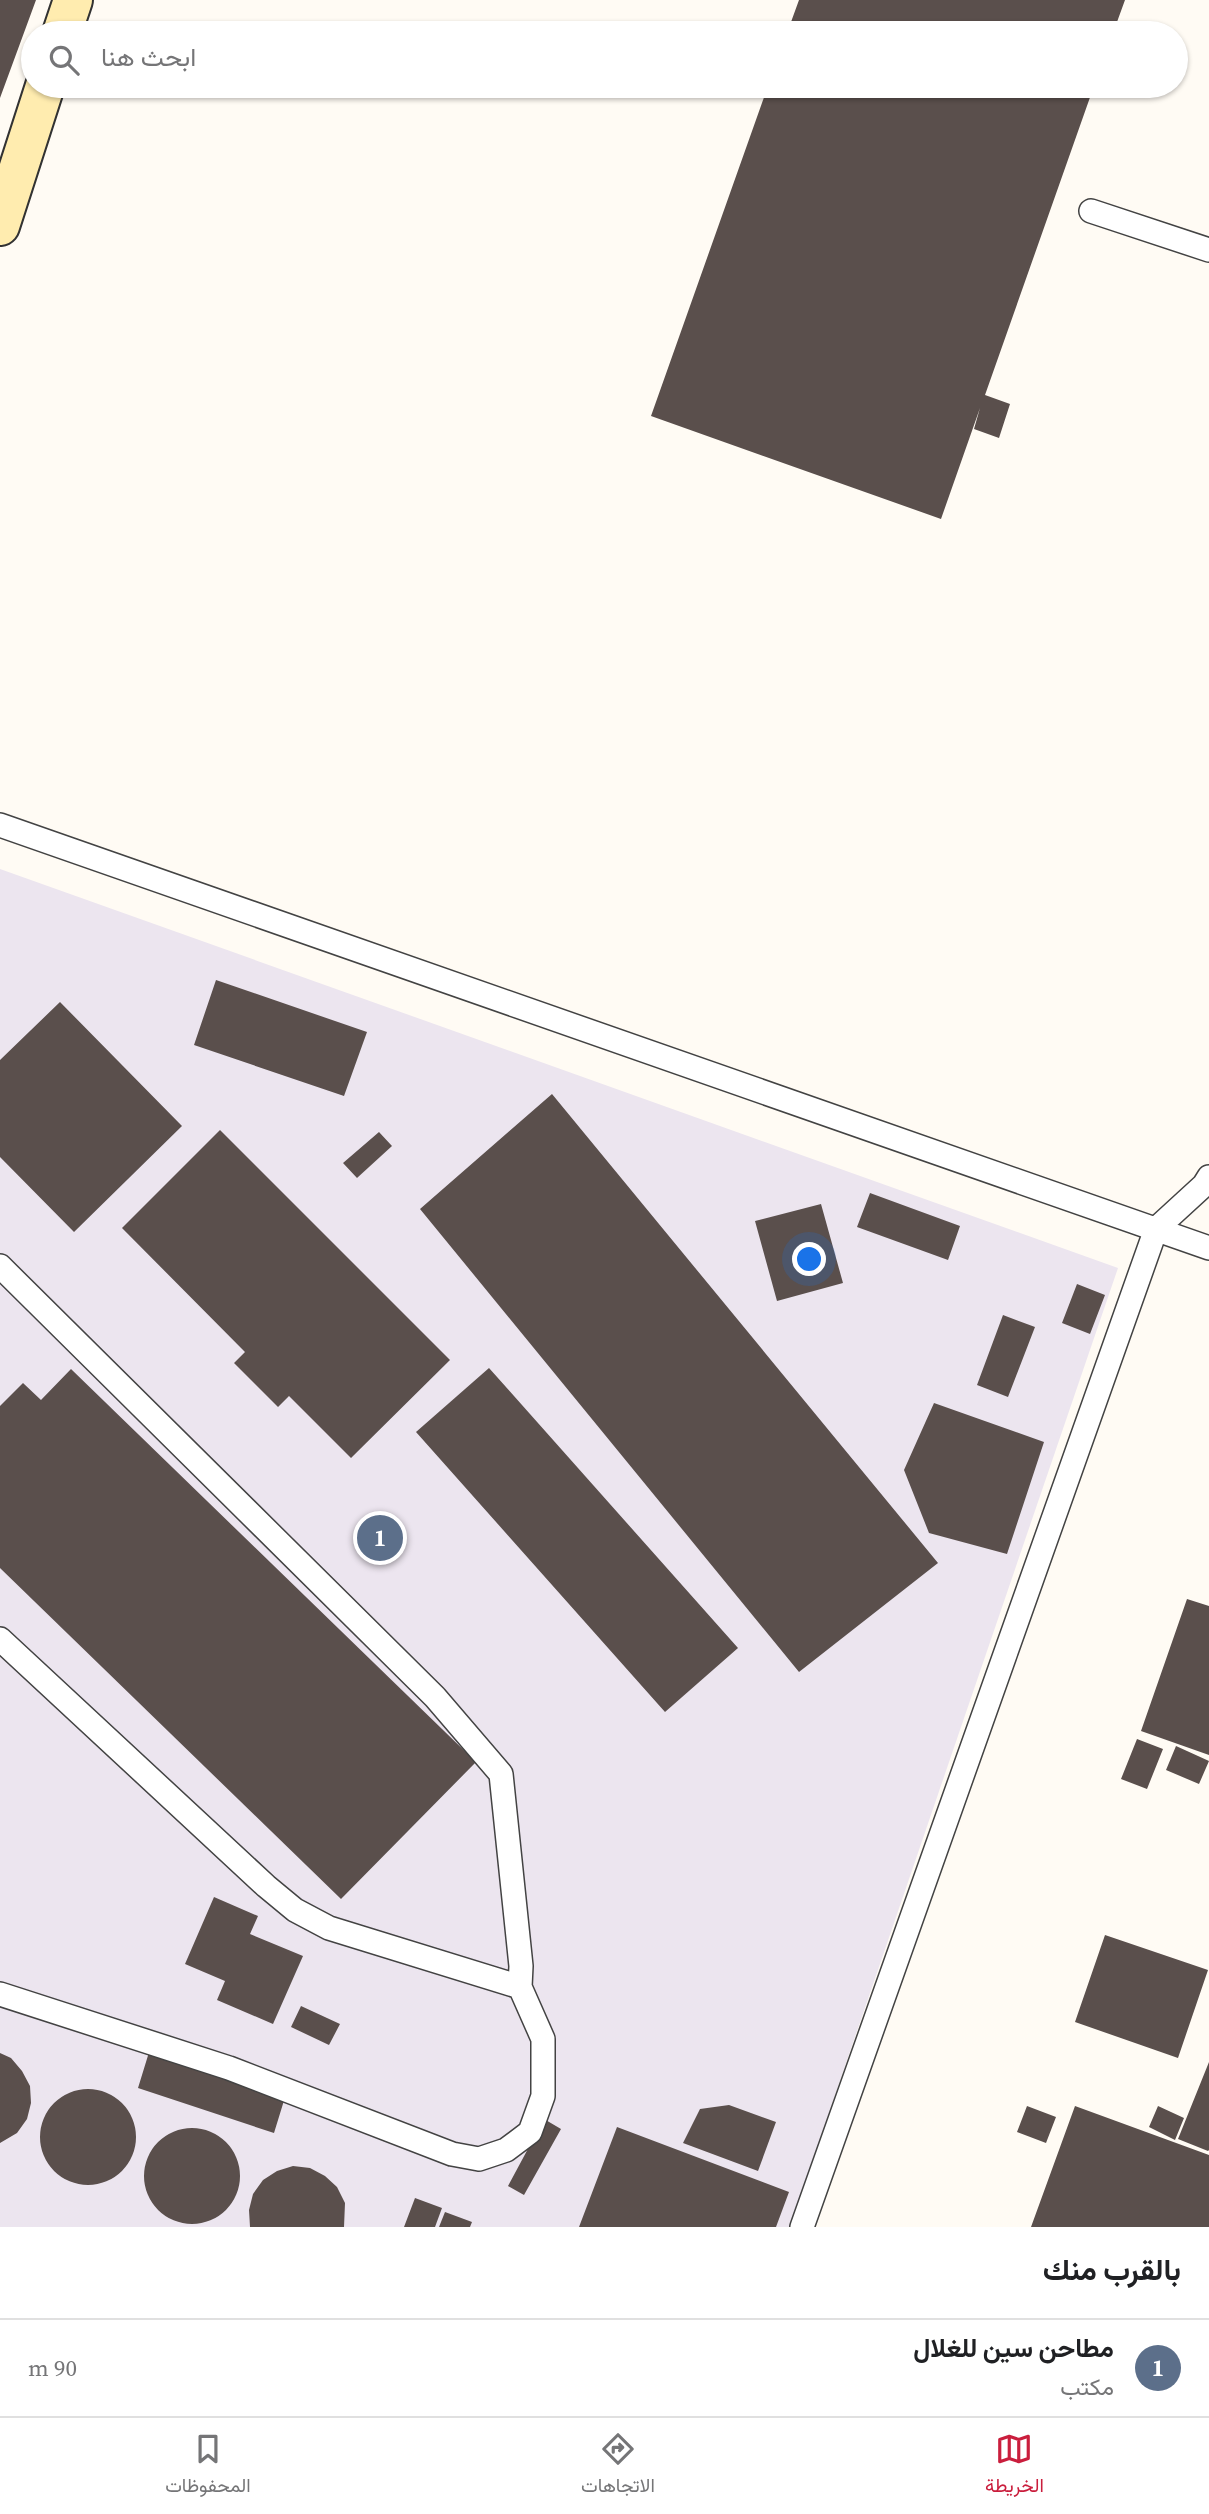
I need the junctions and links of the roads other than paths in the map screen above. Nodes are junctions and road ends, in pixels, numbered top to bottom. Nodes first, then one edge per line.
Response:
1 (73, 0) edge
2 (66, 21) edge
3 (41, 98) edge
4 (1091, 211) dead end
5 (0, 226) edge
6 (1209, 250) edge
7 (0, 825) edge
8 (1209, 1177) edge
9 (1156, 1230) junction
10 (1209, 1248) edge
11 (0, 1266) edge
12 (0, 1639) edge
13 (520, 1987) junction
14 (0, 1994) edge
15 (802, 2227) edge

1 - 2 street
3 - 5 street
4 - 6 lane
7 - 9 lane
8 - 9 lane
9 - 10 lane
9 - 15 lane
11 - 13 lane
12 - 13 lane
13 - 14 lane

